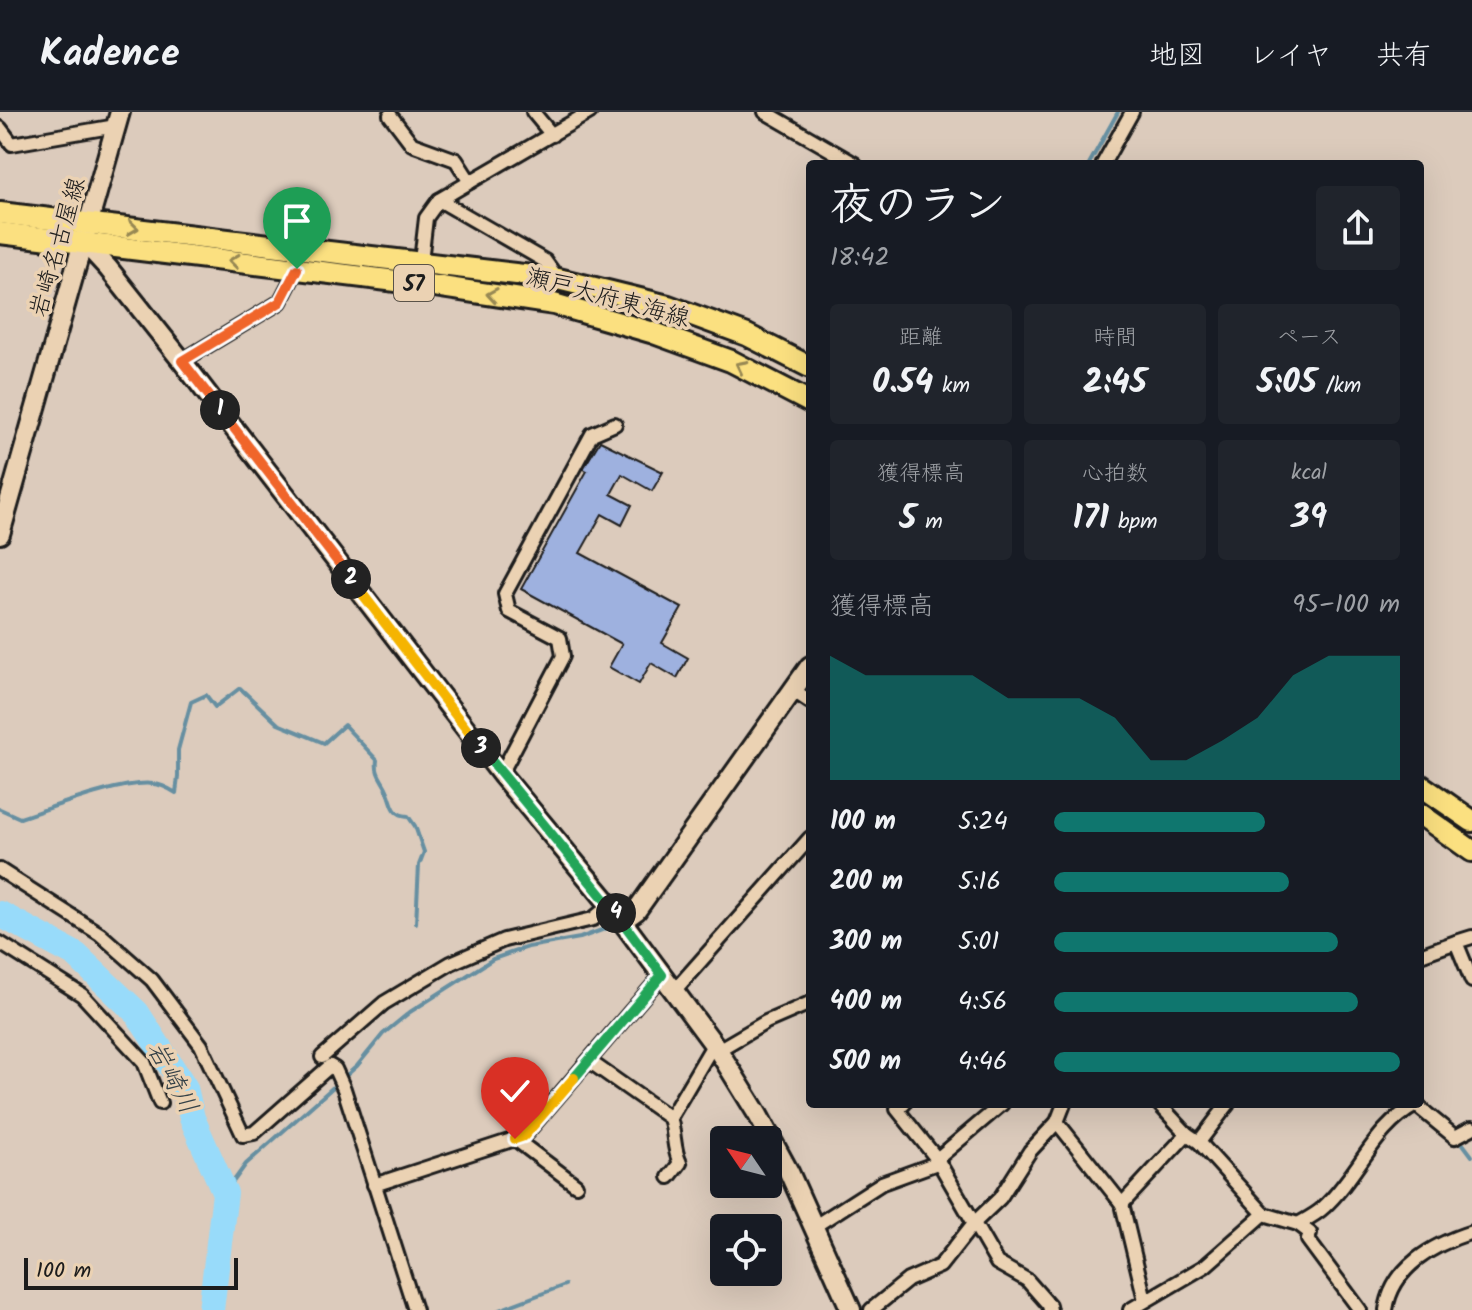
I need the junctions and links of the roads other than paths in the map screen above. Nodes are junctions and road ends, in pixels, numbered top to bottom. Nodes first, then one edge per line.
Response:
1 (533, 112) edge
2 (590, 112) edge
3 (765, 112) edge
4 (1132, 112) edge
5 (390, 115) dead end
6 (118, 119) edge
7 (0, 128) edge
8 (552, 135) junction
9 (848, 160) edge
10 (1105, 160) edge
11 (470, 182) junction
12 (439, 200) junction
13 (0, 213) edge
14 (86, 232) junction
15 (0, 233) edge
16 (421, 261) junction
17 (297, 269) junction
18 (558, 279) junction
19 (182, 361) junction
20 (806, 365) edge
21 (806, 400) edge
22 (615, 424) dead end
23 (0, 534) edge
24 (806, 671) edge
25 (792, 690) junction
26 (806, 699) edge
27 (501, 774) junction
28 (1424, 788) edge
29 (1424, 817) edge
30 (1472, 821) edge
31 (806, 842) edge
32 (1472, 851) edge
33 (1, 876) edge
34 (610, 905) junction
35 (622, 921) junction
36 (1472, 937) edge
37 (1456, 942) junction
38 (0, 943) edge
39 (1424, 954) edge
40 (1472, 981) edge
41 (668, 983) junction
42 (806, 1005) edge
43 (716, 1047) junction
44 (322, 1057) dead end
45 (589, 1061) junction
46 (160, 1103) dead end
47 (898, 1108) edge
48 (997, 1108) edge
49 (1062, 1108) edge
50 (1163, 1108) edge
51 (1225, 1108) edge
52 (1403, 1108) edge
53 (1420, 1108) edge
54 (670, 1118) junction
55 (1057, 1122) junction
56 (1472, 1128) edge
57 (1187, 1134) junction
58 (515, 1139) junction
59 (1199, 1142) junction
60 (937, 1161) junction
61 (669, 1177) dead end
62 (374, 1185) junction
63 (576, 1185) dead end
64 (1122, 1204) junction
65 (1264, 1214) junction
66 (974, 1223) junction
67 (1298, 1224) junction
68 (815, 1226) junction
69 (1472, 1232) edge
70 (1145, 1300) junction
71 (415, 1310) edge
72 (851, 1310) edge
73 (871, 1310) edge
74 (1050, 1310) edge
75 (1130, 1310) edge
76 (1360, 1310) edge
77 (1386, 1310) edge

1 - 8 street
2 - 8 street
3 - 9 street
4 - 10 street
5 - 11 street
6 - 7 street
6 - 14 street, 岩崎名古屋線
8 - 11 street
11 - 12 street
12 - 16 street
12 - 18 street
13 - 14 main road, 瀬戸大府東海線 / 57
14 - 15 main road, 瀬戸大府東海線 / 57
14 -> 16 main road, 瀬戸大府東海線 / 57
17 -> 14 main road, 瀬戸大府東海線 / 57
14 - 19 street
14 - 23 street, 岩崎名古屋線
16 - 18 main road, 瀬戸大府東海線 / 57
17 - 19 street
21 -> 17 main road, 瀬戸大府東海線 / 57
18 - 20 main road, 瀬戸大府東海線 / 57
19 - 27 street
22 - 27 street
24 - 25 street
25 - 26 street
25 - 35 street
27 - 34 street
28 - 30 main road
29 - 32 main road
31 - 41 street
33 - 62 street
34 - 35 street
34 - 44 street
35 - 41 street
36 - 37 street
37 - 39 street
37 - 40 street
38 - 46 street
41 - 43 street
41 - 45 street
42 - 43 street
43 - 54 street
43 - 68 street
45 - 54 street
45 - 58 street
47 - 60 street
48 - 60 street
49 - 55 street
50 - 57 street
51 - 59 street
52 - 67 street
53 - 56 street
54 - 61 street
55 - 64 street
55 - 66 street
57 - 59 street
57 - 64 street
58 - 62 street
58 - 63 street
59 - 65 street
60 - 66 street
60 - 68 street
62 - 71 street
64 - 70 street
65 - 67 street
65 - 70 street
66 - 73 street
66 - 74 street
67 - 76 street
68 - 72 street
69 - 77 street
70 - 75 street

